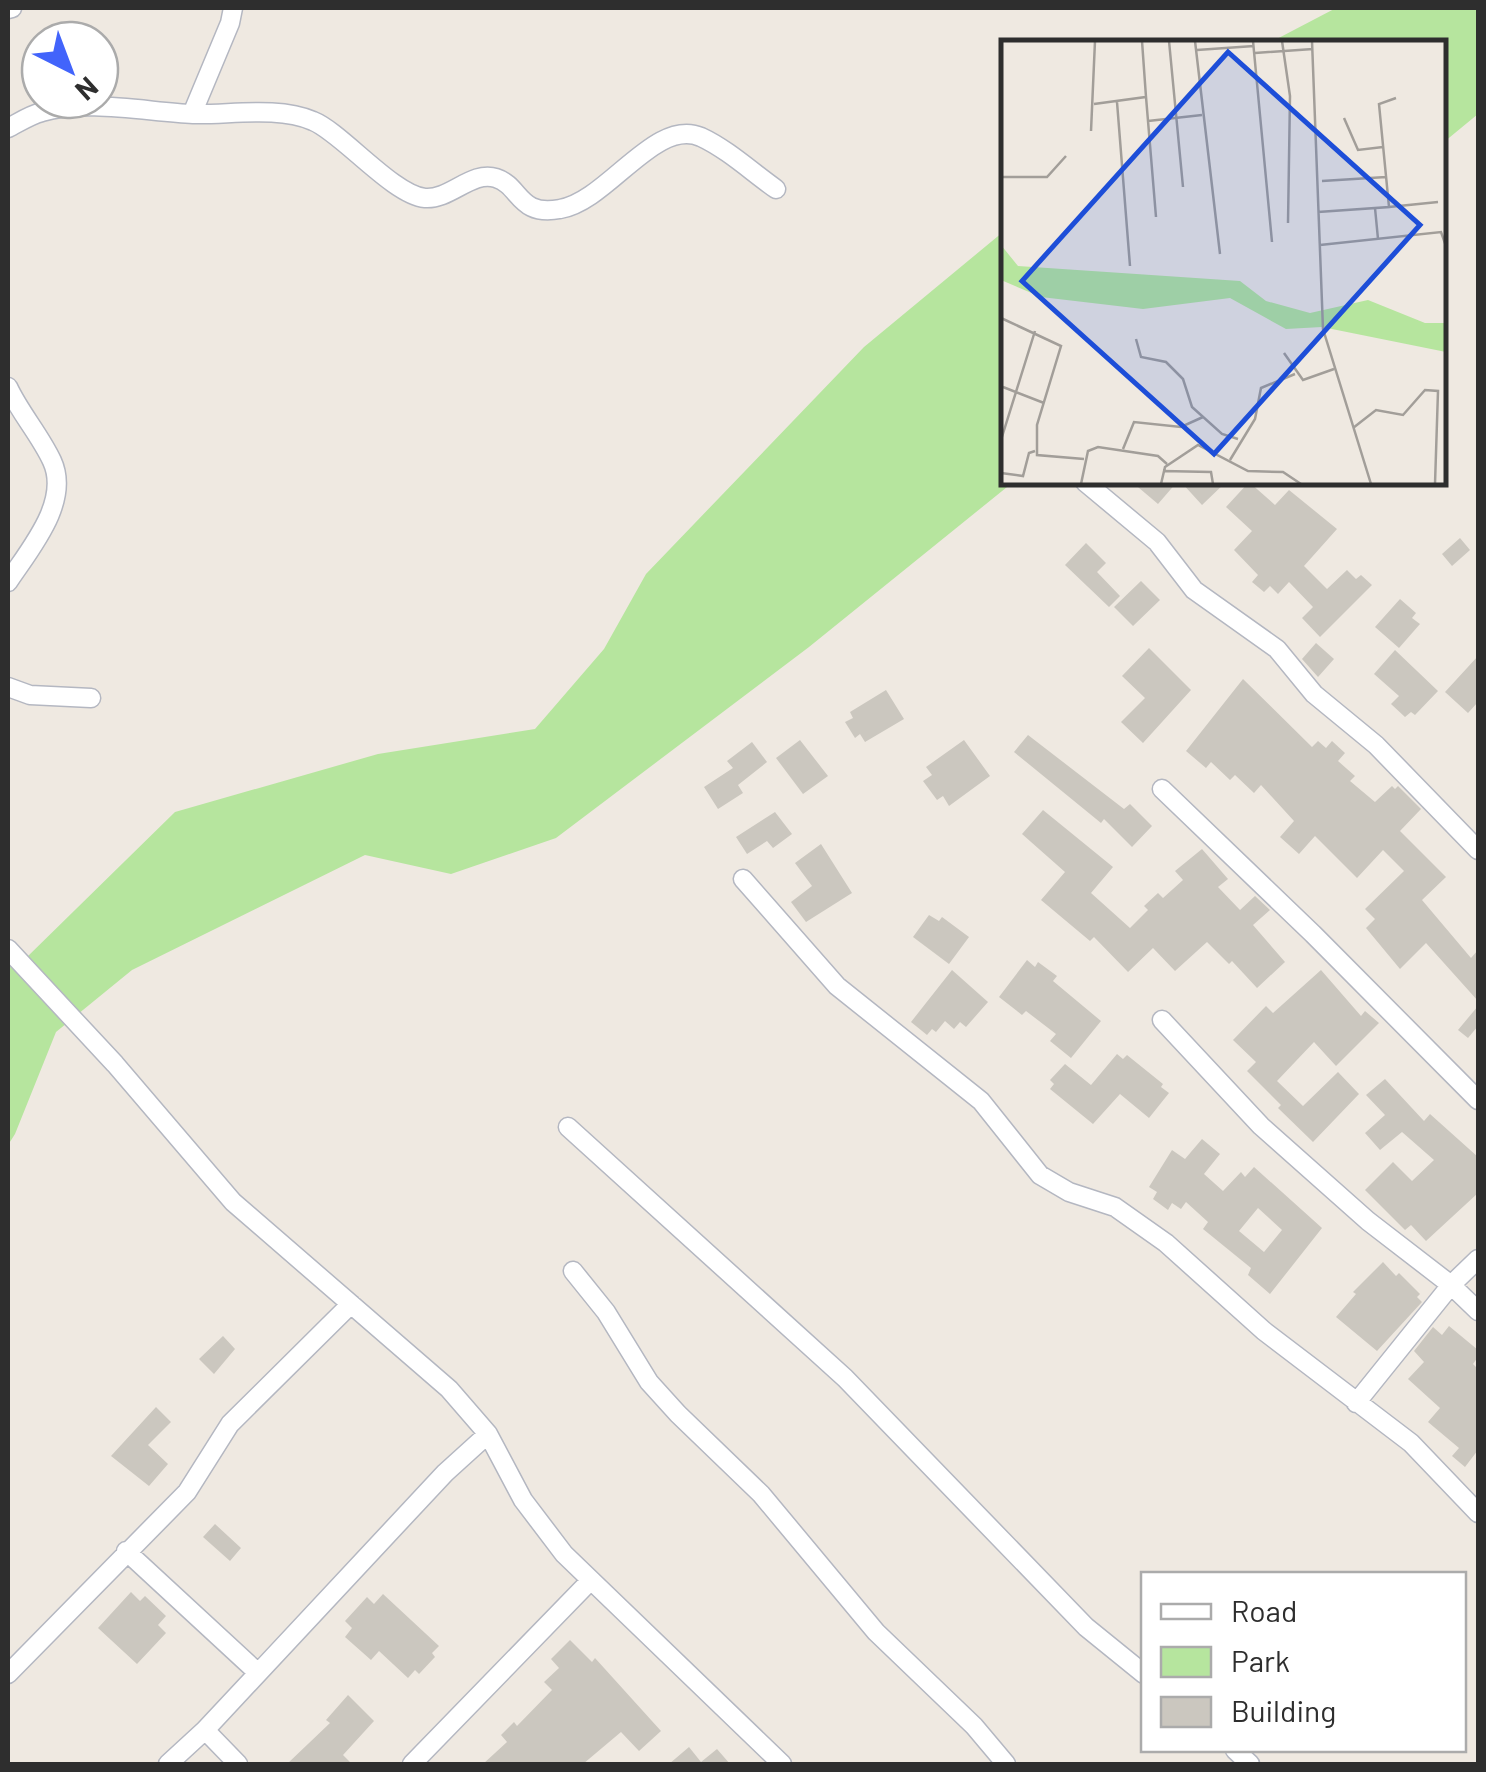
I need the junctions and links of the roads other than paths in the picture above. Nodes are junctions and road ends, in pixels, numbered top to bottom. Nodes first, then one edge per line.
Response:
1 (233, 8) edge
2 (192, 114) junction
3 (8, 128) edge
4 (776, 189) dead end
5 (8, 387) edge
6 (1090, 485) edge
7 (8, 582) edge
8 (8, 687) edge
9 (91, 698) dead end
10 (1162, 788) dead end
11 (1478, 850) edge
12 (744, 880) dead end
13 (8, 949) edge
14 (1162, 1020) dead end
15 (1478, 1100) edge
16 (568, 1127) dead end
17 (1478, 1260) edge
18 (573, 1270) dead end
19 (1450, 1285) junction
20 (350, 1304) junction
21 (1478, 1311) edge
22 (1356, 1403) junction
23 (488, 1434) junction
24 (1478, 1513) edge
25 (126, 1551) junction
26 (590, 1581) junction
27 (258, 1672) junction
28 (1141, 1672) edge
29 (8, 1674) edge
30 (206, 1730) junction
31 (168, 1764) edge
32 (238, 1764) edge
33 (412, 1764) edge
34 (782, 1764) edge
35 (1006, 1764) edge

1 - 2 street
2 - 3 street
2 - 4 street
5 - 7 street
6 - 11 street
8 - 9 street
10 - 15 street
12 - 22 street
13 - 20 street
14 - 19 street
16 - 28 street
17 - 19 street
18 - 35 street
19 - 21 street
19 - 22 street
20 - 23 street
20 - 25 street
22 - 24 street
23 - 26 street
23 - 27 street
25 - 27 street
25 - 29 street
26 - 33 street
26 - 34 street
27 - 30 street
30 - 31 street
30 - 32 street

